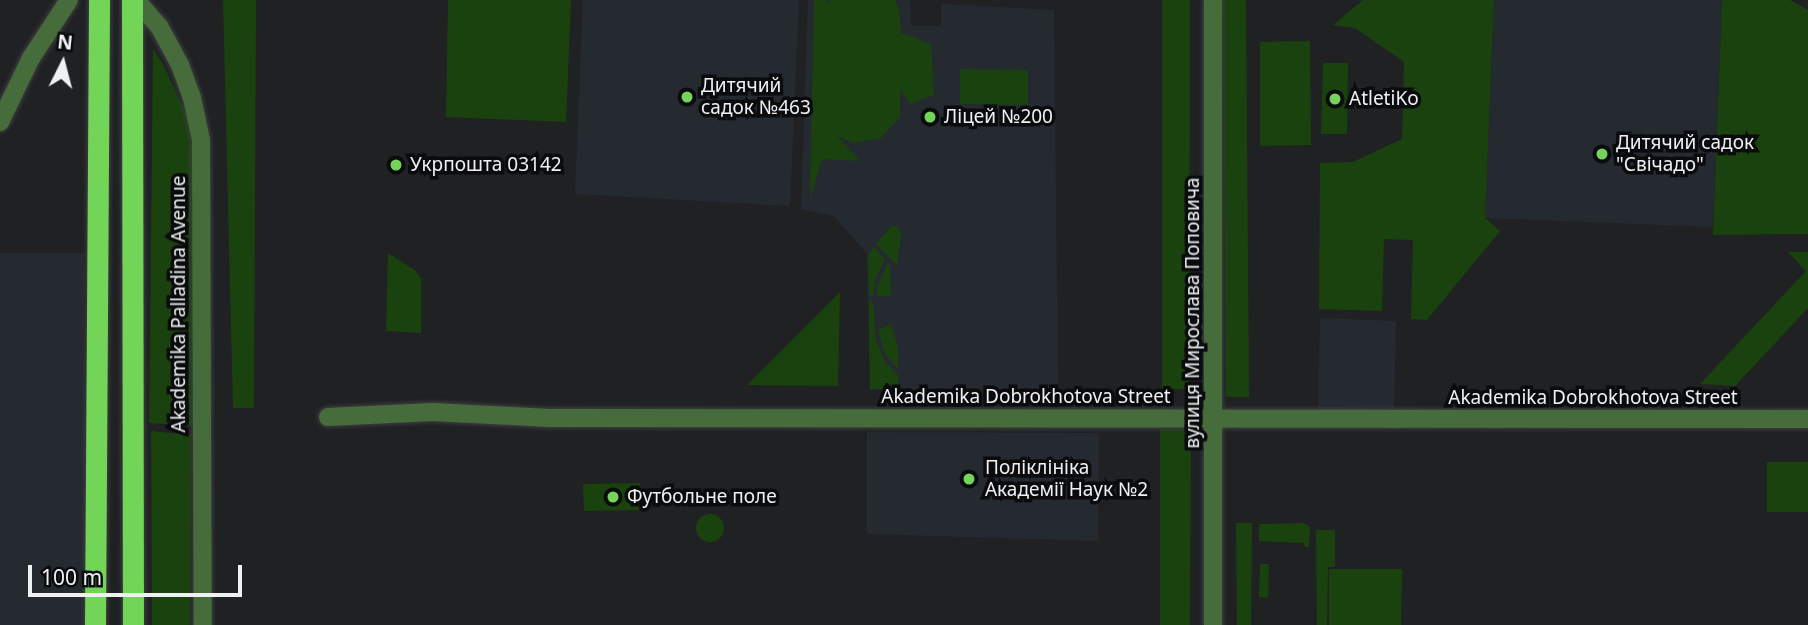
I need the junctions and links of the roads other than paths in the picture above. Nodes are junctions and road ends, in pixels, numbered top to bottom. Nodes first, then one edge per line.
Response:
1 (69, 0) edge
2 (99, 0) edge
3 (134, 0) edge
4 (1213, 0) edge
5 (0, 122) edge
6 (328, 418) dead end
7 (1215, 419) junction
8 (1808, 419) edge
9 (95, 625) edge
10 (133, 625) edge
11 (203, 625) edge
12 (1213, 625) edge

1 - 5 street
2 - 9 highway
3 - 10 highway, Akademika Palladina Avenue
3 - 11 street, Akademika Palladina Avenue
4 - 7 street, вулиця Мирослава Поповича
6 - 7 street, Akademika Dobrokhotova Street
7 - 8 street, Akademika Dobrokhotova Street
7 - 12 street, вулиця Мирослава Поповича

